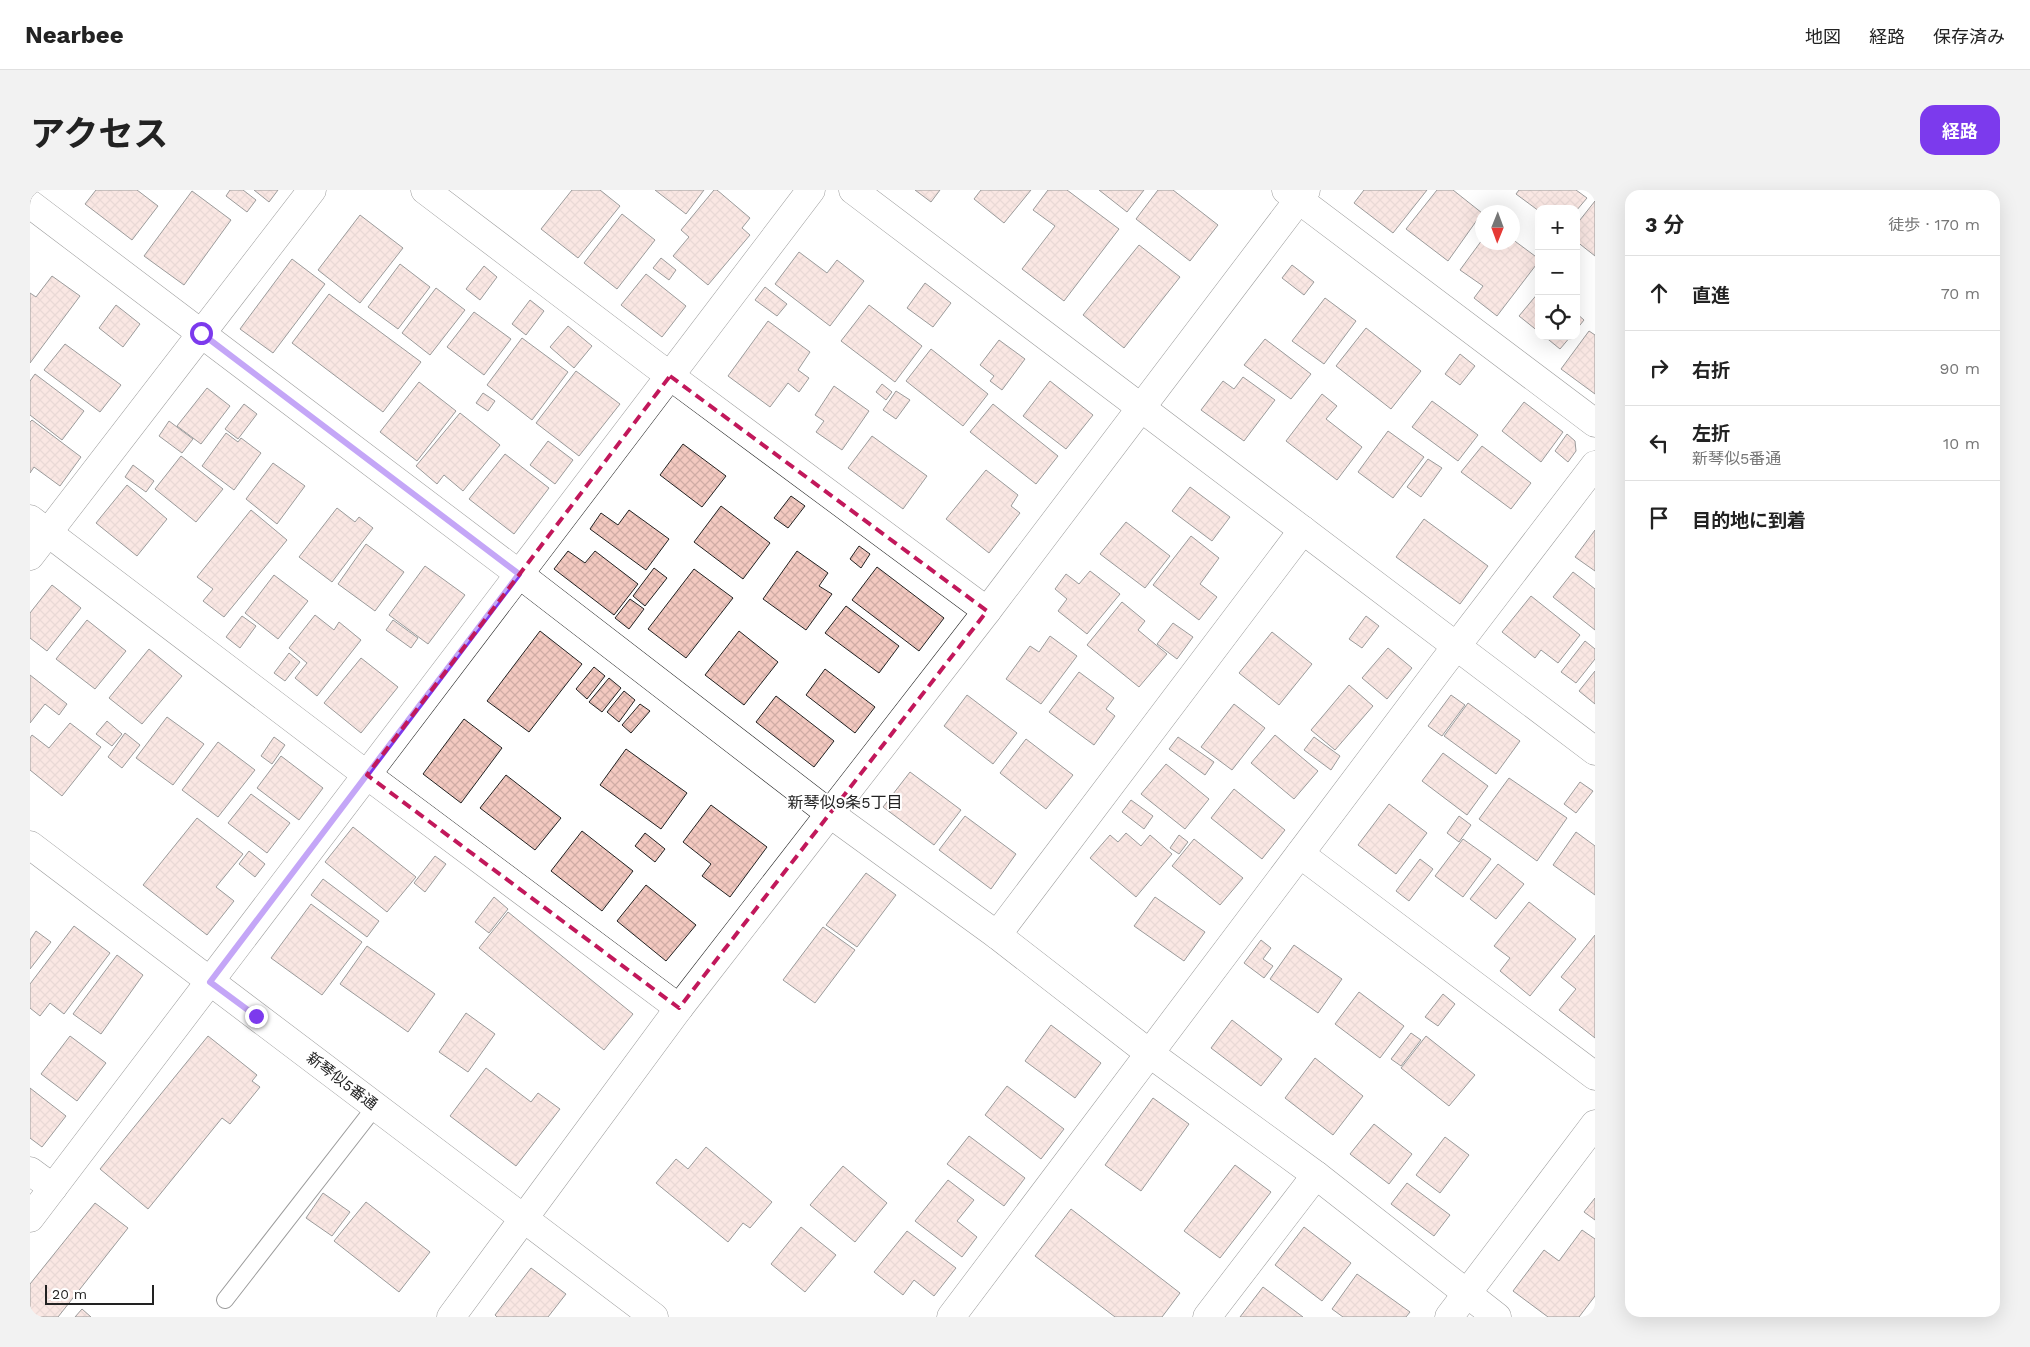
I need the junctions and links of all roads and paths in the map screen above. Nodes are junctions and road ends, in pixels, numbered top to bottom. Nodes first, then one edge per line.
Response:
1 (312, 190) edge
2 (425, 190) edge
3 (811, 190) edge
4 (852, 190) edge
5 (1297, 193) edge
6 (30, 204) edge
7 (201, 333) junction
8 (670, 376) junction
9 (1142, 408) junction
10 (1595, 423) edge
11 (1595, 465) edge
12 (39, 526) edge
13 (1302, 530) junction
14 (30, 556) edge
15 (519, 574) junction
16 (987, 611) junction
17 (1456, 646) junction
18 (1595, 751) edge
19 (367, 775) junction
20 (829, 813) junction
21 (30, 845) edge
22 (1300, 854) junction
23 (996, 935) junction
24 (210, 982) junction
25 (680, 1008) junction
26 (1149, 1053) junction
27 (1595, 1076) edge
28 (375, 1107) junction
29 (1595, 1124) edge
30 (30, 1171) edge
31 (1316, 1175) junction
32 (53, 1188) junction
33 (30, 1218) edge
34 (523, 1218) junction
35 (1466, 1294) junction
36 (226, 1300) dead end
37 (451, 1317) edge
38 (654, 1317) edge
39 (951, 1317) edge
40 (1207, 1317) edge
41 (1449, 1317) edge
42 (1497, 1317) edge

1 - 7 street
2 - 8 street
3 - 8 street
4 - 9 street
5 - 9 street
5 - 10 street
6 - 7 street
7 - 12 street
7 - 15 street
8 - 15 street
8 - 16 street
9 - 13 street
9 - 16 street
11 - 17 street
12 - 14 street
12 - 19 street
13 - 17 street
13 - 23 street
15 - 19 street
15 - 20 street
16 - 20 street
17 - 18 street
17 - 22 street
19 - 24 street
19 - 25 street
20 - 23 street
20 - 25 street
21 - 24 street, 新琴似5番通
22 - 26 street
22 - 27 street
23 - 26 street
24 - 28 street, 新琴似5番通
24 - 32 street
25 - 34 street
26 - 31 street
26 - 39 street
28 - 34 street, 新琴似5番通
28 - 36 lane
29 - 35 street
30 - 32 street
31 - 35 street
31 - 40 street
32 - 33 street
34 - 37 street
34 - 38 street, 新琴似5番通
35 - 41 street
35 - 42 street

